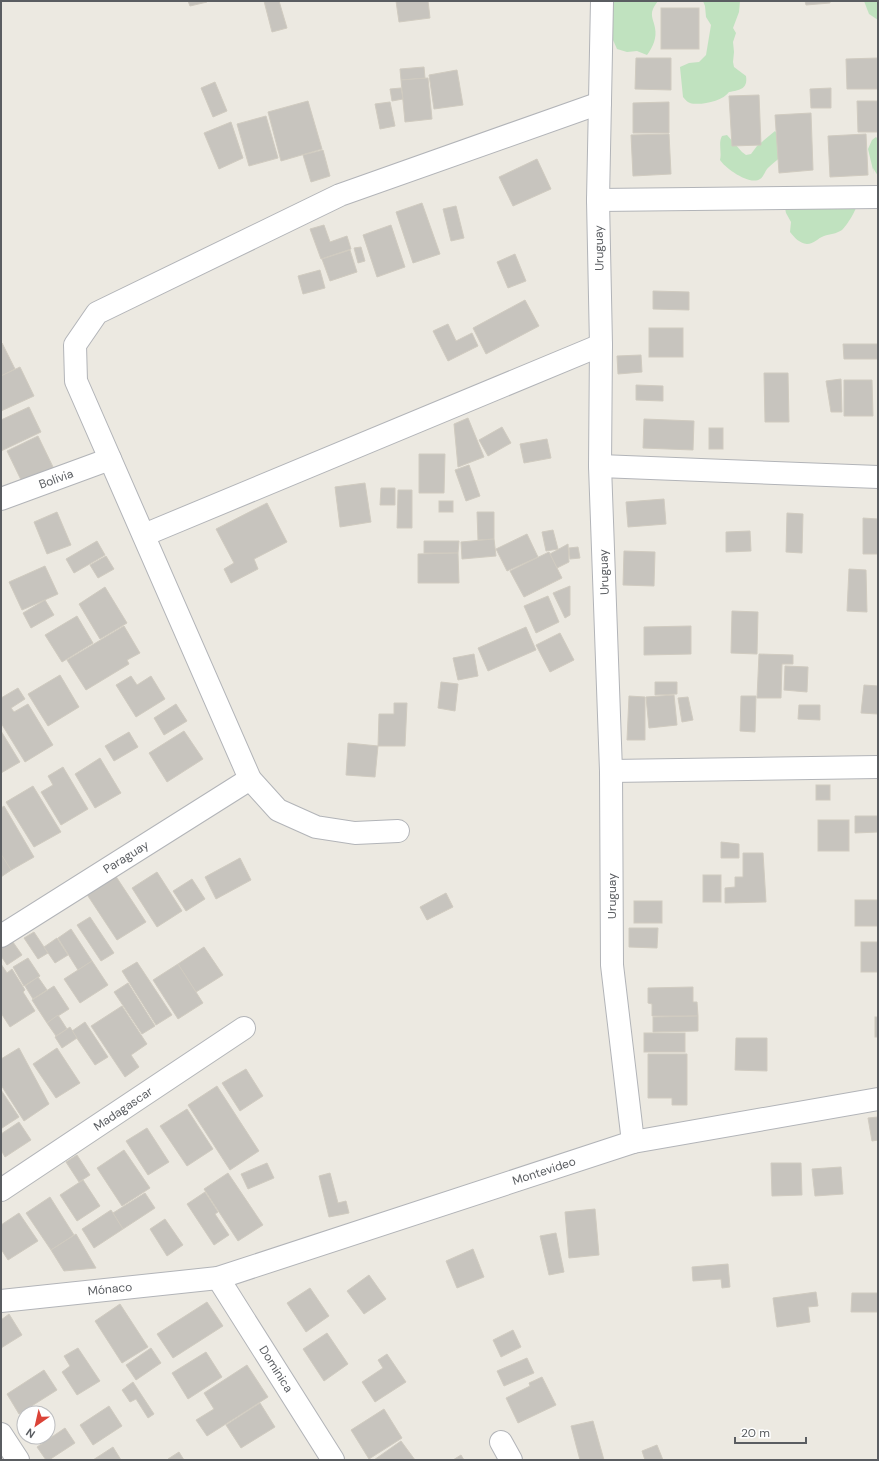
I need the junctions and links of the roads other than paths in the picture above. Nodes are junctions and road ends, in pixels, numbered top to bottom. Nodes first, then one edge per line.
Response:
1 (602, 1) edge
2 (600, 103) junction
3 (878, 197) edge
4 (598, 200) junction
5 (601, 345) junction
6 (110, 459) junction
7 (600, 466) junction
8 (878, 477) edge
9 (1, 499) edge
10 (144, 535) junction
11 (878, 767) edge
12 (611, 771) junction
13 (250, 779) junction
14 (398, 831) dead end
15 (1, 936) edge
16 (244, 1028) dead end
17 (878, 1099) edge
18 (633, 1142) junction
19 (1, 1190) edge
20 (218, 1278) junction
21 (1, 1301) edge
22 (1, 1434) edge
23 (18, 1460) edge
24 (333, 1460) edge

1 - 2 street, Uruguay
2 - 4 street, Uruguay
2 - 6 street
3 - 4 street
4 - 5 street, Uruguay
5 - 7 street, Uruguay
5 - 10 street
6 - 9 street, Bolivia
6 - 10 street
7 - 8 street
7 - 12 street, Uruguay
10 - 13 street
11 - 12 street
12 - 18 street, Uruguay
13 - 14 street
13 - 15 street, Paraguay
16 - 19 street, Madagascar
17 - 18 street, Montevideo
18 - 20 street, Montevideo
20 - 21 street, Mónaco
20 - 24 street, Dominica
22 - 23 street

